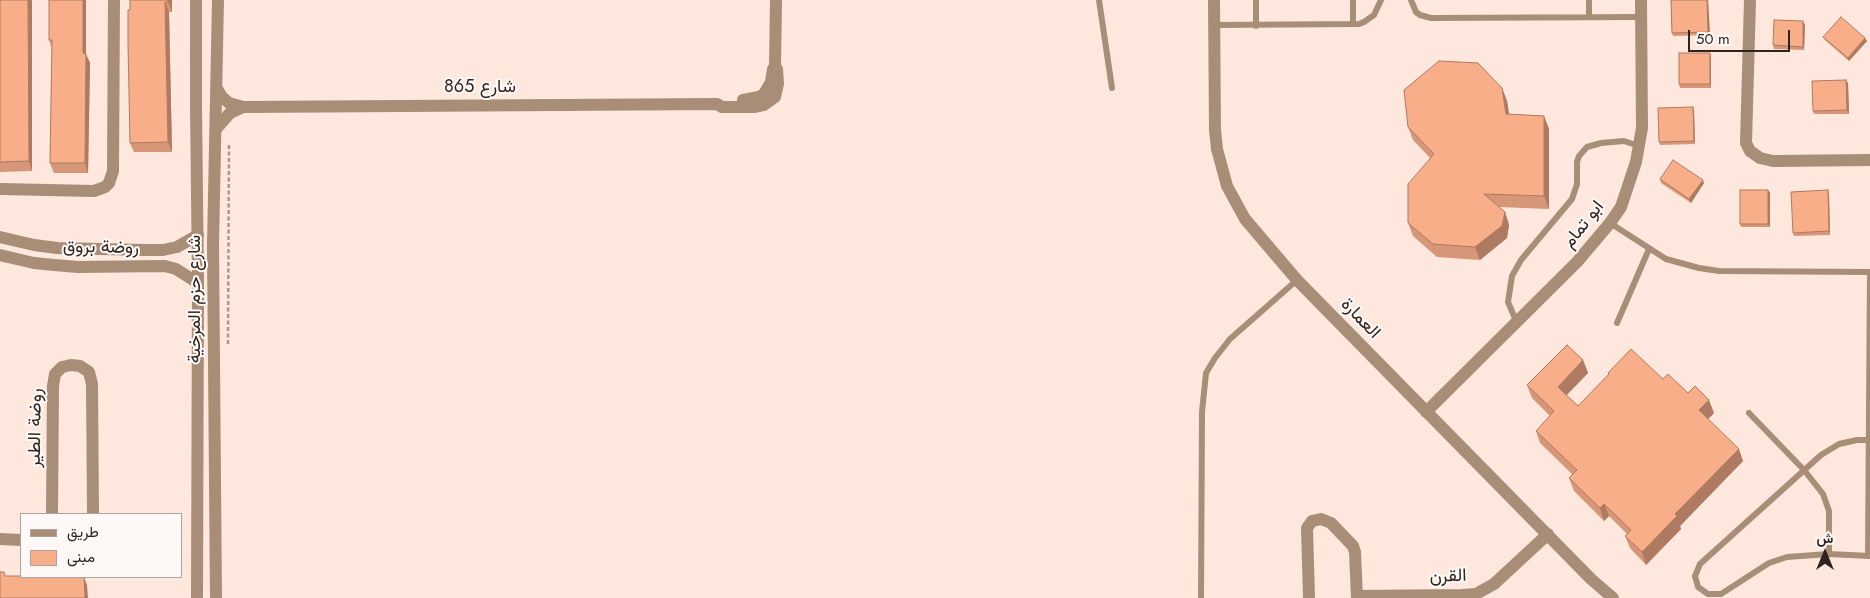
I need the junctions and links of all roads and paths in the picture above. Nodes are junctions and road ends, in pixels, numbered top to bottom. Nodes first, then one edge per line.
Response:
1 (114, 0) edge
2 (196, 0) edge
3 (218, 0) edge
4 (776, 0) edge
5 (1099, 0) edge
6 (1214, 0) edge
7 (1256, 0) edge
8 (1353, 0) edge
9 (1381, 0) edge
10 (1411, 0) edge
11 (1589, 0) edge
12 (1641, 0) edge
13 (1750, 0) edge
14 (1589, 17) junction
15 (1641, 17) junction
16 (1353, 24) junction
17 (1214, 25) junction
18 (1256, 26) junction
19 (1112, 88) dead end
20 (217, 89) junction
21 (243, 107) junction
22 (216, 129) junction
23 (230, 142) dead end
24 (1639, 146) junction
25 (1870, 160) edge
26 (0, 189) edge
27 (1610, 223) junction
28 (198, 235) junction
29 (0, 237) edge
30 (1649, 249) junction
31 (0, 255) edge
32 (1870, 272) edge
33 (1297, 280) junction
34 (198, 282) junction
35 (1517, 323) junction
36 (1617, 323) dead end
37 (228, 344) dead end
38 (1426, 412) junction
39 (1749, 413) dead end
40 (1870, 440) edge
41 (1804, 470) junction
42 (52, 513) edge
43 (93, 513) edge
44 (20, 534) edge
45 (1548, 534) junction
46 (0, 535) edge
47 (0, 539) edge
48 (20, 540) edge
49 (1829, 554) junction
50 (1869, 556) edge
51 (1357, 597) edge
52 (197, 598) edge
53 (216, 598) edge
54 (1201, 598) edge
55 (1309, 598) edge
56 (1613, 598) edge

1 - 26 street
2 - 28 street, شارع حزم المرخية
3 - 20 street, شارع حزم المرخية
4 - 21 street, شارع 865
5 - 19 lane
6 - 17 street, العمارة
7 - 18 lane
8 - 16 lane
9 - 16 lane
10 - 14 lane
11 - 14 lane
12 - 15 street, ابو تمام
13 - 25 street
14 - 15 lane
15 - 24 street, ابو تمام
16 - 18 lane
17 - 18 lane
17 - 33 street, العمارة
20 - 21 street, شارع 865
20 - 22 street, شارع حزم المرخية
21 - 22 street
22 - 53 street, شارع حزم المرخية
23 - 37 path
24 - 27 street, ابو تمام
24 - 35 lane
27 - 30 lane
27 - 35 street, ابو تمام
28 - 29 street, روضة بروق
28 - 34 street, شارع حزم المرخية
30 - 32 lane
30 - 36 lane
31 - 34 street, روضة بروق
32 - 40 lane
33 - 38 street, العمارة
33 - 54 lane
34 - 52 street, شارع حزم المرخية
35 - 38 street, ابو تمام
38 - 45 street, العمارة
39 - 41 lane
40 - 41 lane
40 - 50 lane
41 - 49 lane
41 - 49 lane
42 - 43 street, روضة الطير
44 - 46 street
45 - 51 street, القرن
45 - 56 street, العمارة
47 - 48 street
49 - 50 lane
51 - 55 street, القرن

